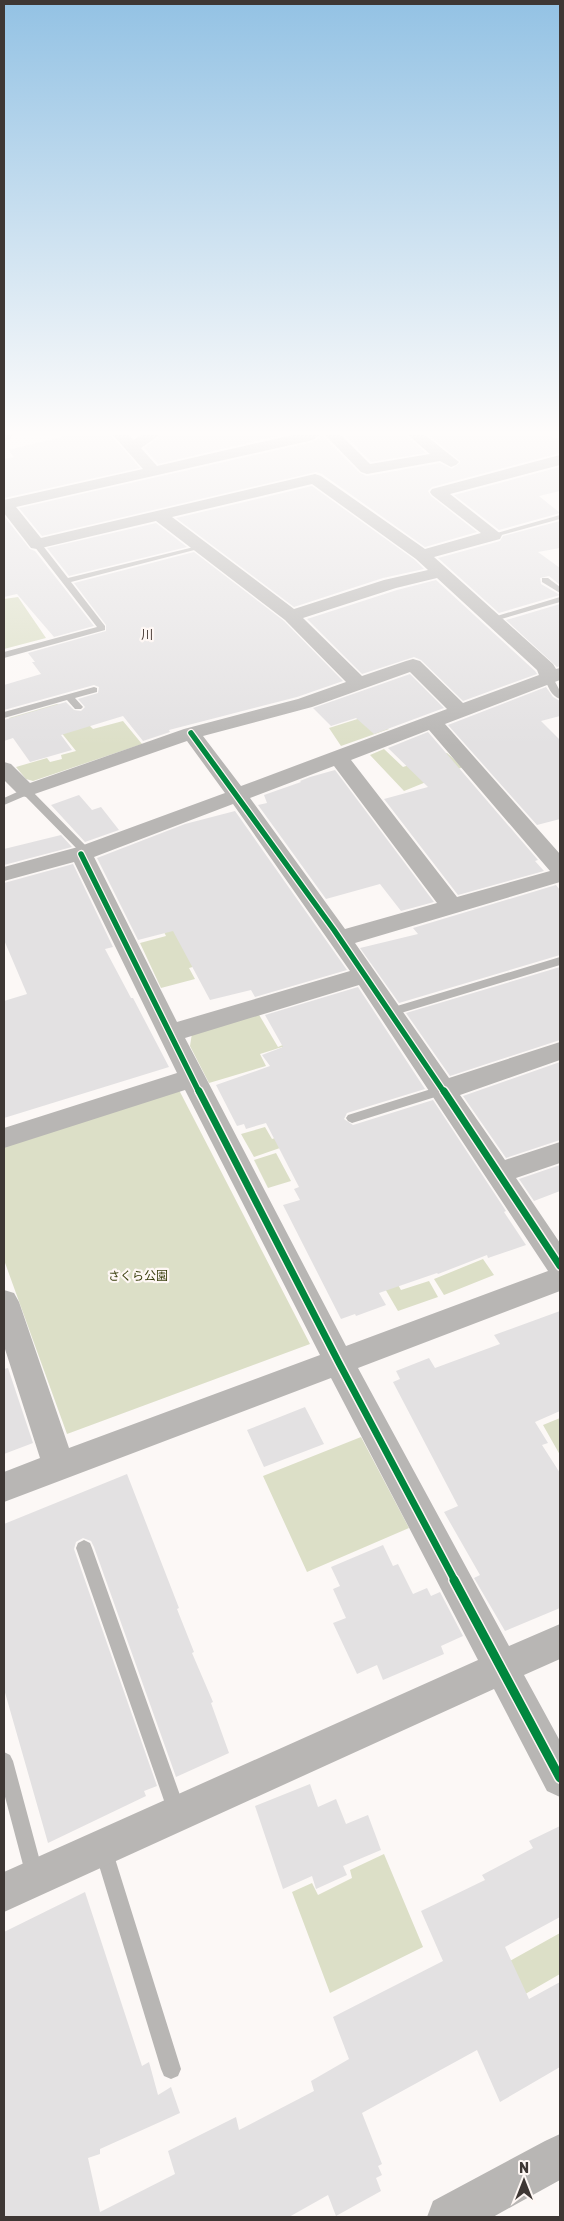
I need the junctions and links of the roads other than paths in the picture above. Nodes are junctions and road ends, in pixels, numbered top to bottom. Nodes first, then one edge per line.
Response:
1 (33, 539) edge
2 (60, 539) edge
3 (191, 539) edge
4 (398, 539) edge
5 (481, 539) edge
6 (37, 544) junction
7 (202, 547) junction
8 (422, 556) junction
9 (440, 572) junction
10 (545, 580) dead end
11 (66, 581) junction
12 (560, 591) edge
13 (560, 600) edge
14 (291, 616) junction
15 (491, 619) junction
16 (4, 655) edge
17 (555, 676) edge
18 (358, 683) junction
19 (94, 690) dead end
20 (560, 696) edge
21 (69, 697) junction
22 (78, 707) dead end
23 (460, 711) junction
24 (4, 715) edge
25 (433, 722) junction
26 (190, 733) junction
27 (338, 758) junction
28 (4, 768) edge
29 (26, 791) junction
30 (237, 795) junction
31 (4, 802) edge
32 (83, 853) junction
33 (560, 868) edge
34 (4, 874) edge
35 (560, 875) edge
36 (452, 906) junction
37 (340, 939) junction
38 (560, 961) edge
39 (364, 975) junction
40 (391, 1012) junction
41 (170, 1033) junction
42 (560, 1051) edge
43 (192, 1078) junction
44 (444, 1090) junction
45 (352, 1118) dead end
46 (4, 1138) edge
47 (560, 1152) edge
48 (499, 1173) junction
49 (560, 1266) edge
50 (560, 1279) edge
51 (4, 1302) edge
52 (339, 1363) junction
53 (59, 1466) junction
54 (4, 1487) edge
55 (84, 1548) dead end
56 (560, 1641) edge
57 (502, 1667) junction
58 (4, 1761) edge
59 (560, 1778) edge
60 (178, 1814) junction
61 (102, 1848) junction
62 (20, 1885) edge
63 (171, 2069) dead end
64 (560, 2156) edge
65 (449, 2217) edge

1 - 6 street
2 - 6 street
3 - 7 street
4 - 8 street
5 - 8 street
6 - 11 lane
7 - 11 lane
7 - 14 street
8 - 9 street
9 - 14 street
9 - 15 street
10 - 12 lane
11 - 16 lane
13 - 15 lane
14 - 18 street
15 - 17 street
17 - 20 lane
17 - 23 street
18 - 23 street
18 - 26 street
19 - 21 lane
21 - 22 lane
21 - 24 lane
23 - 25 street
25 - 27 street
25 - 33 street
26 - 29 street
26 - 30 street
27 - 30 street
27 - 36 street
28 - 29 street
29 - 31 lane
29 - 32 lane
30 - 32 street
30 - 37 street
32 - 34 street
32 - 41 street
35 - 36 street
36 - 37 street
37 - 39 street
38 - 40 lane
39 - 40 street
39 - 41 street
40 - 44 street
41 - 43 street
42 - 44 street
43 - 46 street
43 - 52 street
44 - 45 lane
44 - 48 street
47 - 48 street
48 - 49 street
50 - 52 street
51 - 53 street
52 - 53 street
52 - 57 street
53 - 54 street
55 - 60 lane
56 - 57 street
57 - 59 street
57 - 60 street
58 - 62 lane
60 - 61 street
61 - 62 street
61 - 63 lane
64 - 65 street

